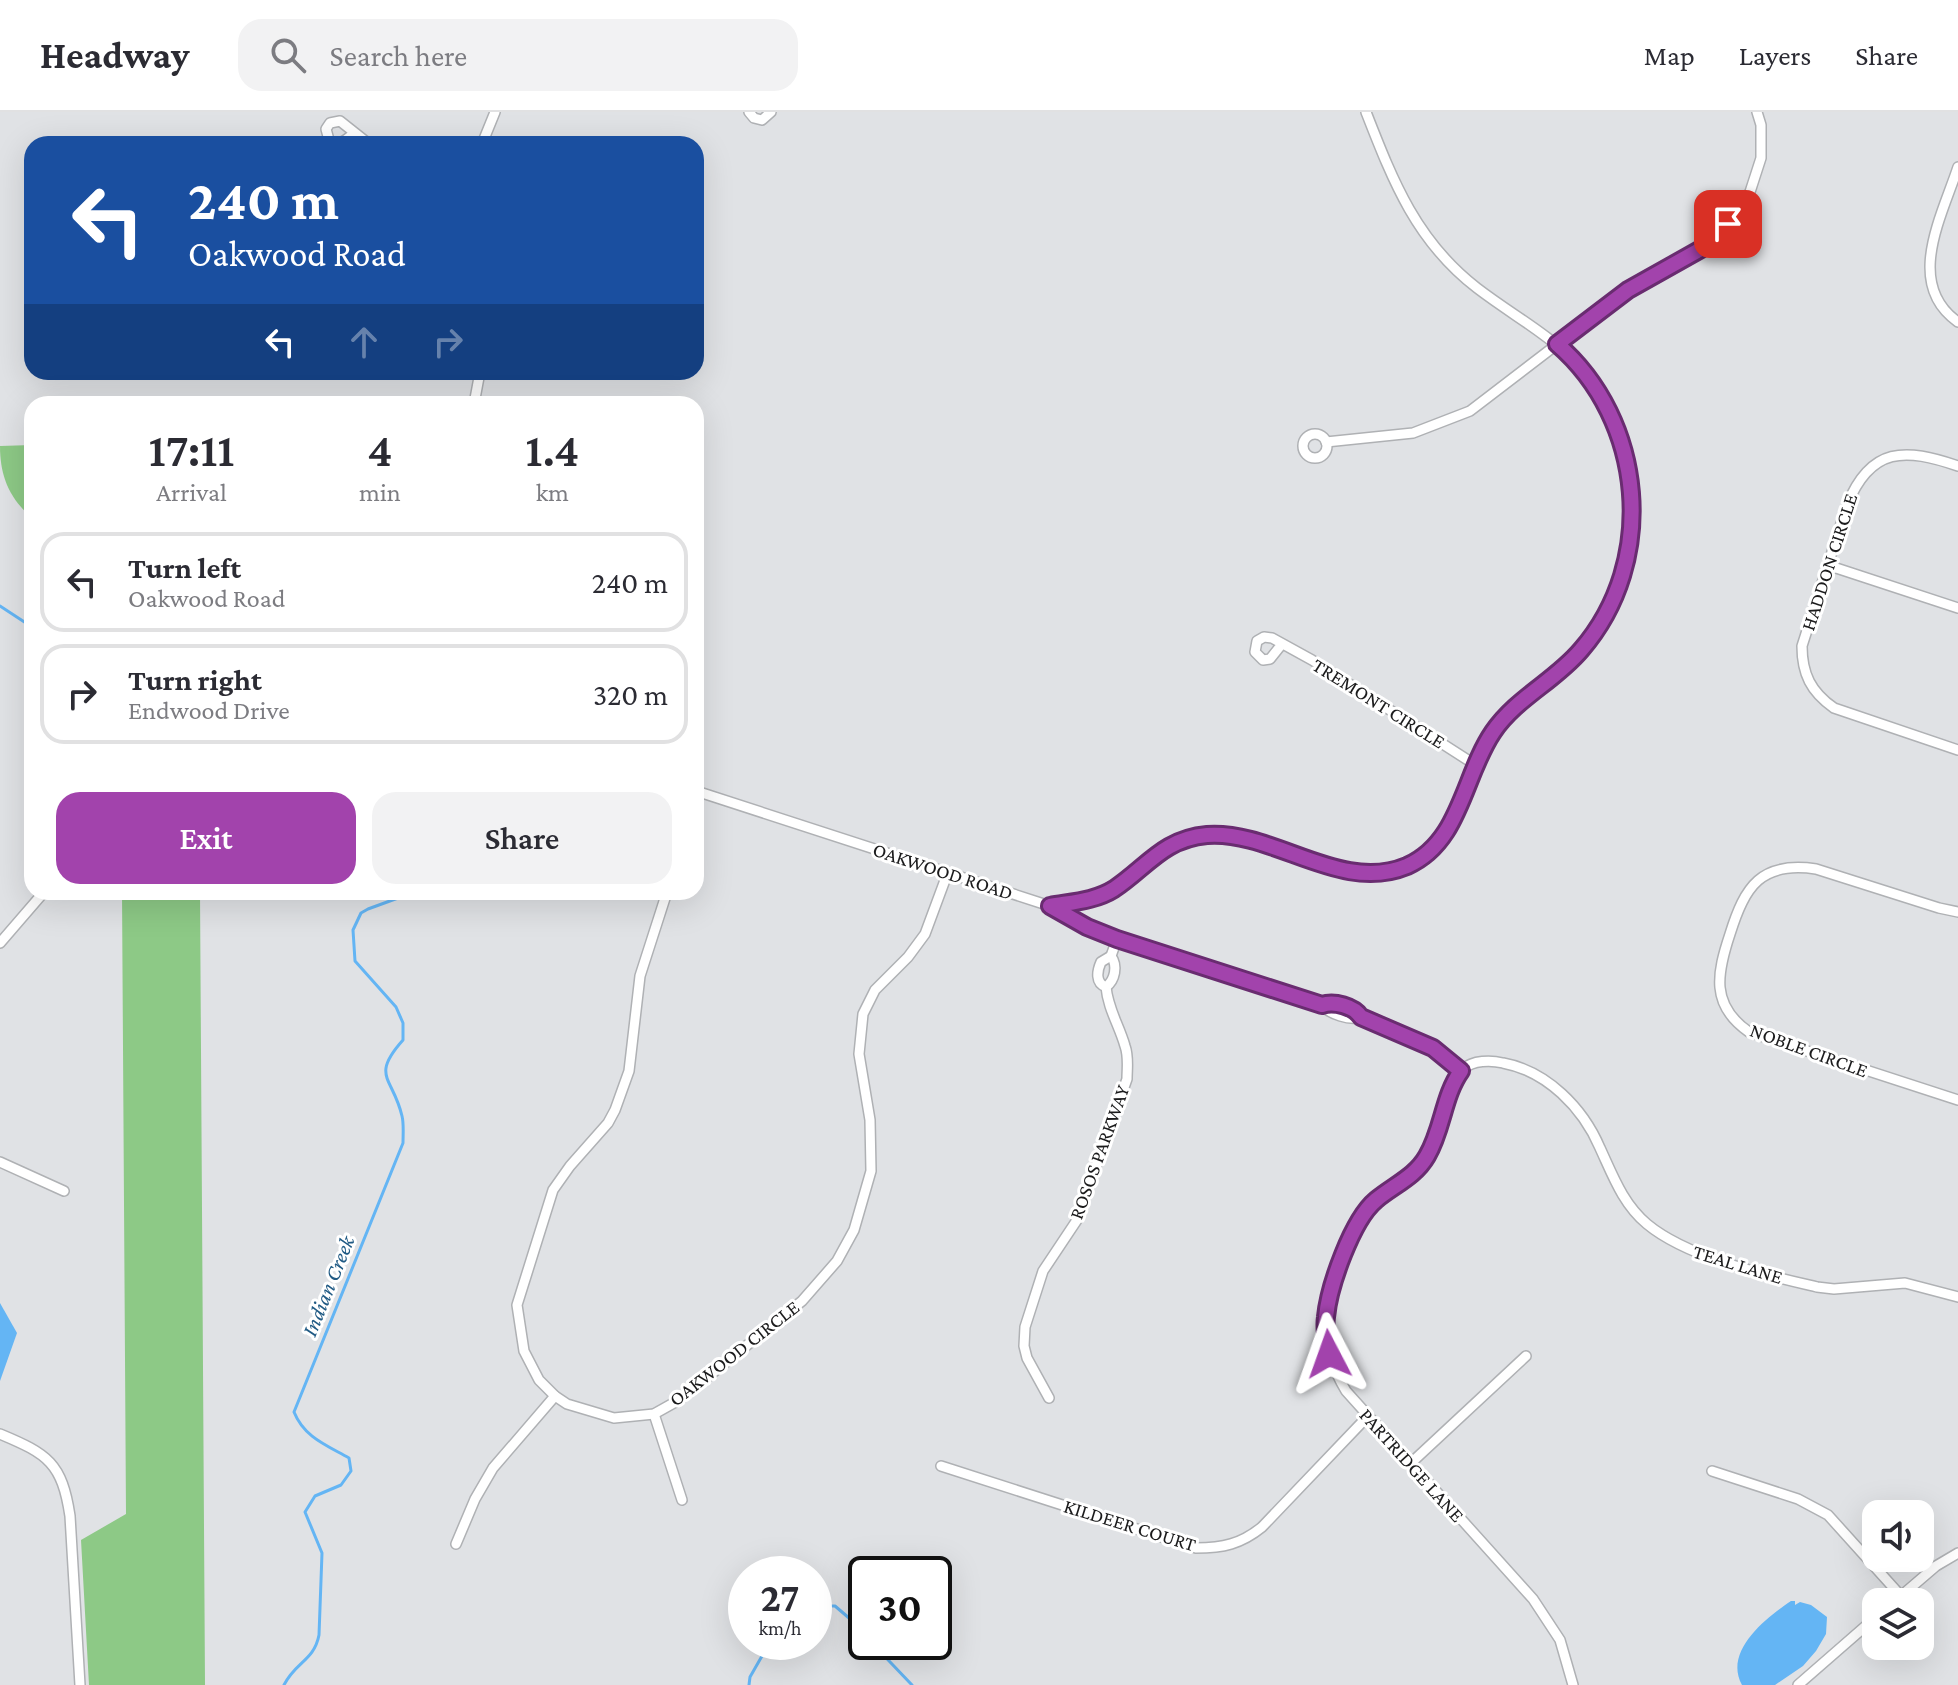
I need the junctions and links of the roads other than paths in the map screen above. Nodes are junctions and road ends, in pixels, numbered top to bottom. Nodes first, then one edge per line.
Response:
1 (495, 112) edge
2 (749, 112) edge
3 (771, 112) edge
4 (1366, 112) edge
5 (1757, 112) edge
6 (354, 133) dead end
7 (358, 136) edge
8 (485, 136) edge
9 (1958, 167) edge
10 (1956, 182) edge
11 (1958, 322) edge
12 (1557, 344) junction
13 (1326, 442) dead end
14 (1958, 466) edge
15 (1827, 565) junction
16 (1958, 608) edge
17 (1282, 644) dead end
18 (1958, 750) edge
19 (1474, 764) junction
20 (704, 794) edge
21 (948, 872) junction
22 (37, 900) edge
23 (664, 900) edge
24 (1050, 906) junction
25 (1958, 912) edge
26 (1117, 939) junction
27 (0, 943) edge
28 (1111, 956) junction
29 (1106, 987) junction
30 (1461, 1071) junction
31 (1958, 1100) edge
32 (0, 1162) edge
33 (64, 1191) dead end
34 (1958, 1297) edge
35 (1526, 1356) dead end
36 (555, 1396) junction
37 (1049, 1398) dead end
38 (654, 1414) junction
39 (1368, 1416) junction
40 (0, 1434) edge
41 (1411, 1463) junction
42 (941, 1466) dead end
43 (1712, 1471) dead end
44 (682, 1500) dead end
45 (456, 1544) dead end
46 (1958, 1553) edge
47 (1888, 1588) edge
48 (1910, 1588) edge
49 (1862, 1629) edge
50 (80, 1685) edge
51 (1573, 1685) edge
52 (1798, 1685) edge

1 - 8 street
2 - 3 street
4 - 12 street
5 - 12 street
6 - 7 street
9 - 10 street
10 - 11 street
12 - 13 street
12 - 19 street
14 - 15 street, HADDON CIRCLE
15 - 16 street
15 - 18 street, HADDON CIRCLE
17 - 19 street, TREMONT CIRCLE
19 - 24 street
20 - 21 street, OAKWOOD ROAD
21 - 24 street, OAKWOOD ROAD
21 - 38 street, OAKWOOD CIRCLE
22 - 27 street
23 - 36 street, OAKWOOD CIRCLE
24 - 26 street, OAKWOOD ROAD
25 - 31 street, NOBLE CIRCLE
26 - 28 street, ROSOS PARKWAY
26 - 30 street, OAKWOOD ROAD
28 - 29 street, ROSOS PARKWAY
28 - 29 street, ROSOS PARKWAY
29 - 37 street, ROSOS PARKWAY
30 - 34 street, TEAL LANE
30 - 39 street, PARTRIDGE LANE
32 - 33 street
35 - 41 street
36 - 38 street, OAKWOOD CIRCLE
36 - 45 street
38 - 44 street
39 - 41 street, PARTRIDGE LANE
39 - 42 street, KILDEER COURT
40 - 50 street
41 - 51 street, PARTRIDGE LANE
43 - 47 street
46 - 48 street
49 - 52 street

